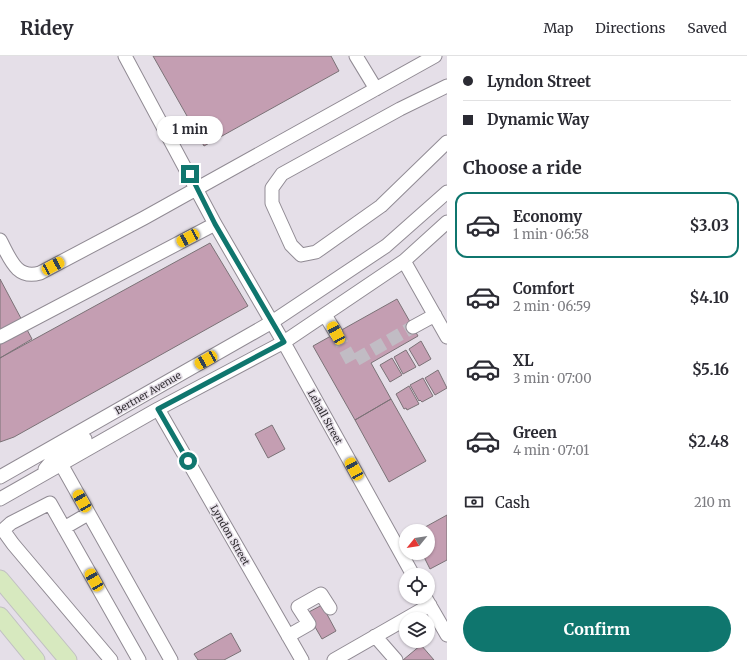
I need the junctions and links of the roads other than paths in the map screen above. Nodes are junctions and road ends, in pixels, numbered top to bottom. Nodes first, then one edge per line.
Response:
1 (125, 56) edge
2 (356, 56) edge
3 (435, 56) edge
4 (447, 86) edge
5 (376, 89) junction
6 (447, 142) edge
7 (197, 188) junction
8 (447, 192) edge
9 (447, 222) edge
10 (215, 224) junction
11 (0, 240) edge
12 (404, 261) junction
13 (325, 315) junction
14 (435, 315) junction
15 (272, 322) junction
16 (413, 327) tunnel mouth
17 (336, 333) tunnel mouth
18 (0, 337) edge
19 (447, 337) edge
20 (284, 342) junction
21 (126, 406) junction
22 (158, 409) junction
23 (61, 464) junction
24 (0, 477) edge
25 (37, 478) junction
26 (0, 499) edge
27 (88, 514) junction
28 (64, 528) junction
29 (409, 568) edge
30 (0, 579) edge
31 (423, 604) edge
32 (430, 604) edge
33 (330, 608) dead end
34 (0, 616) edge
35 (447, 635) edge
36 (288, 636) junction
37 (375, 636) junction
38 (36, 660) edge
39 (68, 660) edge
40 (111, 660) edge
41 (139, 660) edge
42 (171, 660) edge
43 (302, 660) edge
44 (334, 660) edge
45 (396, 660) edge

1 - 7 street, Lehall Street
2 - 5 street
3 - 5 street
4 - 6 street
5 - 7 street
7 - 10 street, Lehall Street
7 - 11 street
8 - 15 street, Bertner Avenue
9 - 12 street, Bertner Avenue
10 - 15 street, Lehall Street
10 - 18 street
12 - 13 street, Bertner Avenue
12 - 14 street
13 - 17 street
13 - 20 street, Bertner Avenue
14 - 16 street
14 - 19 street
15 - 20 street, Lehall Street
15 - 21 street, Bertner Avenue
20 - 22 street, Bertner Avenue
20 - 29 street, Lehall Street
21 - 24 street, Bertner Avenue
21 - 25 street
22 - 23 street, Bertner Avenue
22 - 36 street, Lyndon Street
23 - 25 street, Bertner Avenue
23 - 27 street
25 - 26 street, Bertner Avenue
27 - 28 street
27 - 42 street
28 - 40 street
28 - 41 street
30 - 39 main road
31 - 37 street
32 - 35 street
33 - 36 street
34 - 38 main road
36 - 43 street, Lyndon Street
37 - 44 street
37 - 45 street

